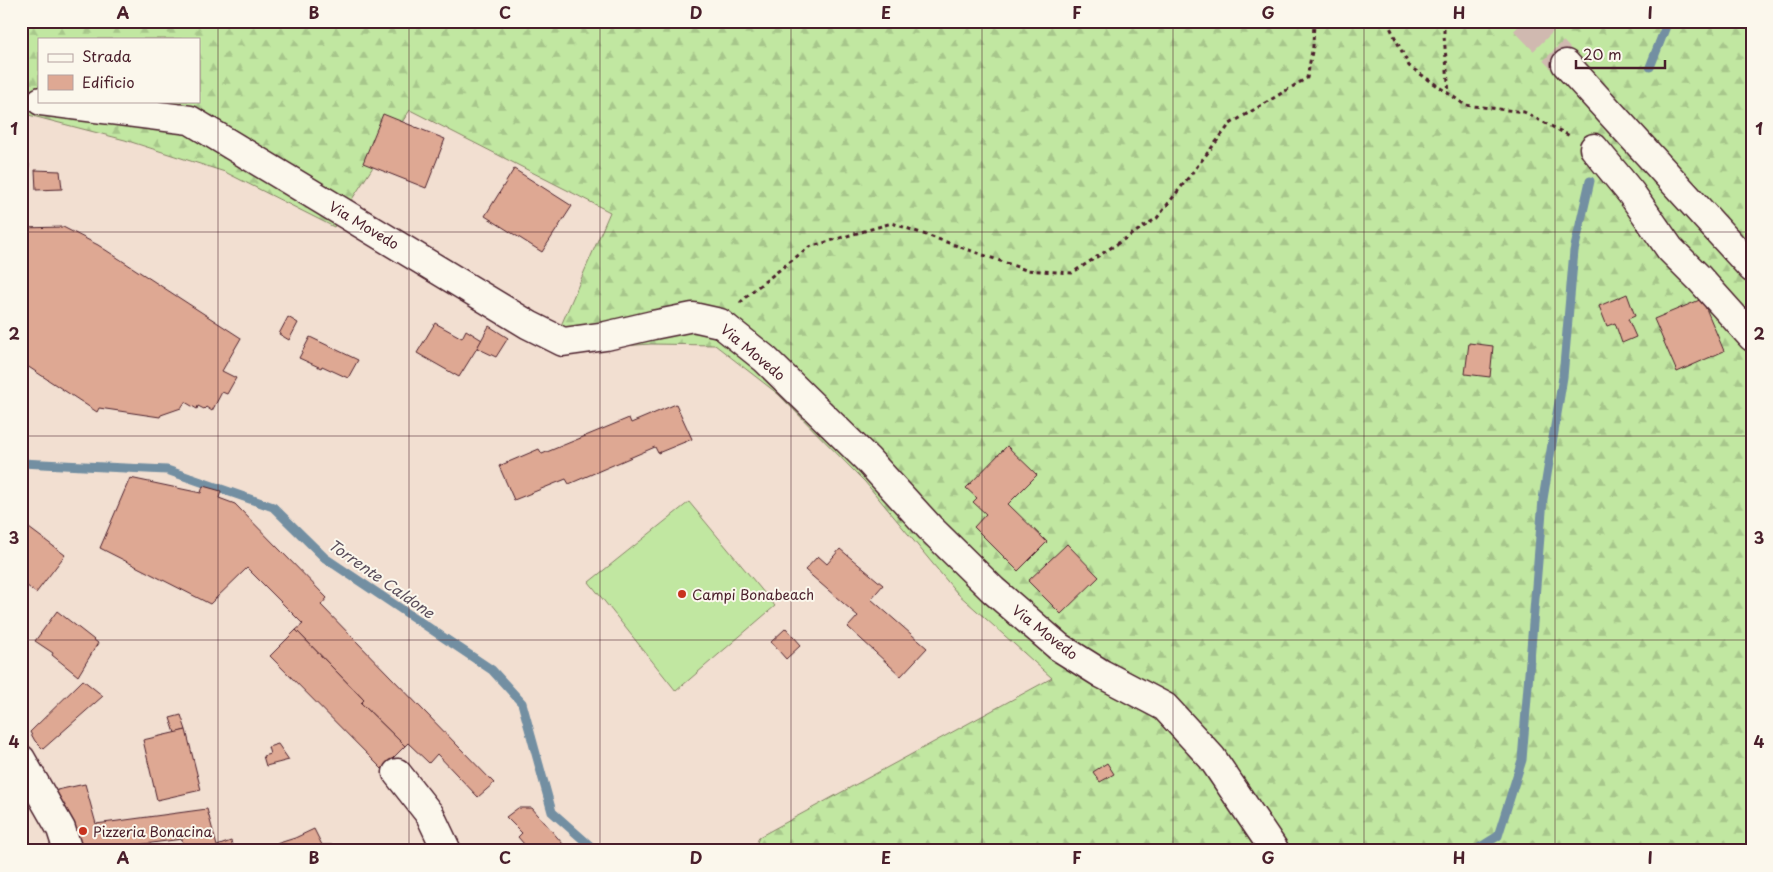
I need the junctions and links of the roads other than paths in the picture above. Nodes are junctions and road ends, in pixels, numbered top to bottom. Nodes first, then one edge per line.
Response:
1 (1566, 64) tunnel mouth
2 (21, 99) edge
3 (38, 101) edge
4 (48, 102) edge
5 (1594, 148) road end
6 (1752, 268) edge
7 (1752, 337) edge
8 (21, 759) edge
9 (397, 773) dead end
10 (68, 851) edge
11 (447, 851) edge
12 (1275, 851) edge

1 - 6 main road
2 - 3 main road, Via Movedo
4 - 12 main road, Via Movedo
5 - 7 main road
8 - 10 main road
9 - 11 main road

